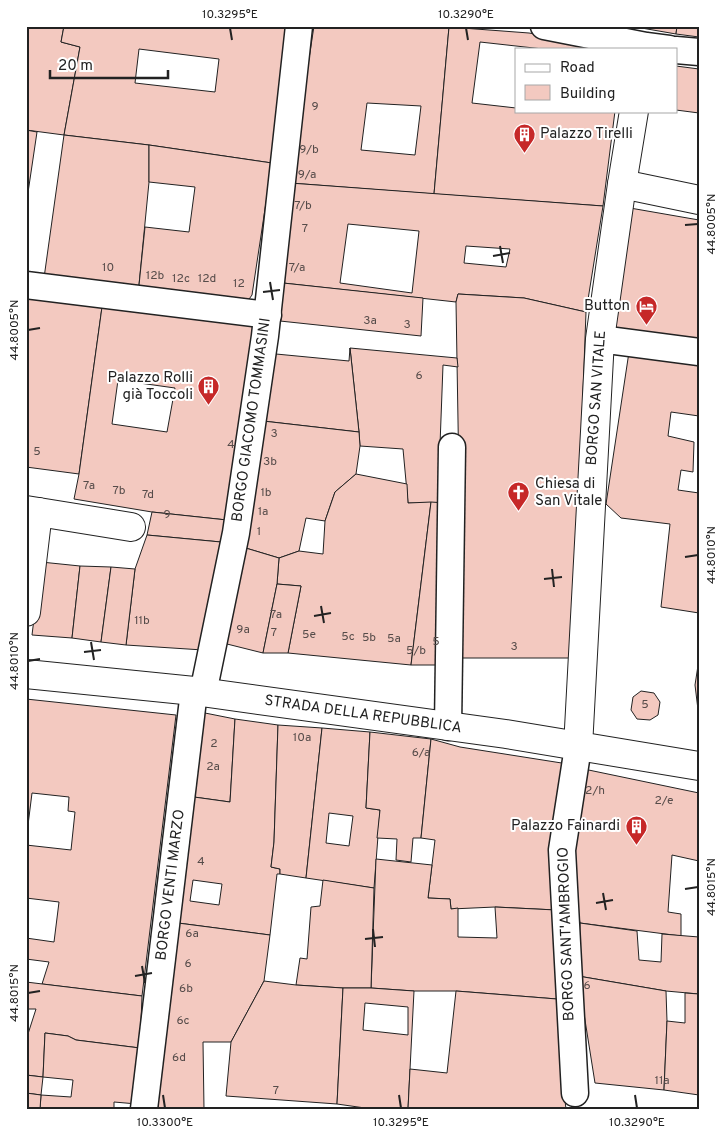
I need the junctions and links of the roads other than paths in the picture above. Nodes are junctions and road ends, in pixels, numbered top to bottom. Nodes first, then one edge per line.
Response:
1 (299, 26) edge
2 (544, 26) edge
3 (654, 48) edge
4 (678, 50) edge
5 (699, 52) edge
6 (634, 112) edge
7 (622, 184) junction
8 (699, 200) edge
9 (26, 285) edge
10 (268, 316) junction
11 (600, 339) junction
12 (699, 352) edge
13 (452, 447) dead end
14 (32, 511) edge
15 (131, 527) dead end
16 (26, 612) edge
17 (26, 674) edge
18 (198, 692) junction
19 (448, 727) junction
20 (578, 746) junction
21 (699, 766) edge
22 (575, 1093) dead end
23 (148, 1108) edge

1 - 10 street, BORGO GIACOMO TOMMASINI
2 - 3 street
4 - 5 street
6 - 7 street, BORGO SAN VITALE
7 - 8 street
7 - 11 street, BORGO SAN VITALE
9 - 10 street
10 - 18 street, BORGO GIACOMO TOMMASINI
11 - 12 street
11 - 20 street, BORGO SAN VITALE
13 - 19 street
14 - 15 street
14 - 16 street
17 - 18 street, STRADA DELLA REPUBBLICA
18 - 19 street, STRADA DELLA REPUBBLICA
18 - 23 street, BORGO VENTI MARZO
19 - 20 street, STRADA DELLA REPUBBLICA
20 - 21 street, STRADA DELLA REPUBBLICA
20 - 22 street, BORGO SANT'AMBROGIO

